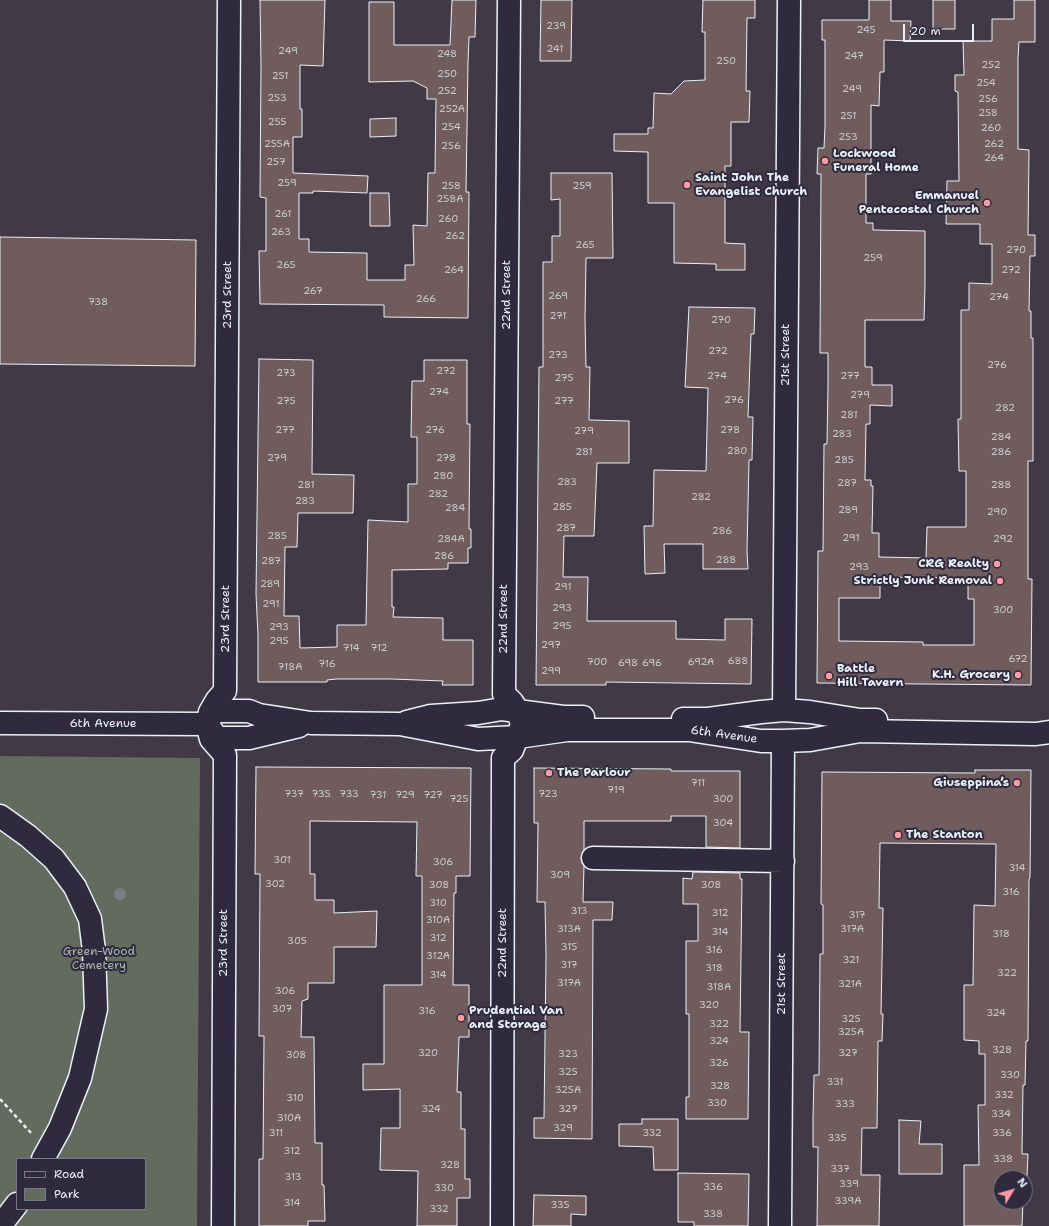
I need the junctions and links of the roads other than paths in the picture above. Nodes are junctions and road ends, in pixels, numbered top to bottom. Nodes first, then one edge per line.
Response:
1 (229, 0) edge
2 (509, 0) edge
3 (789, 0) edge
4 (784, 710) junction
5 (518, 711) junction
6 (0, 723) edge
7 (207, 724) junction
8 (400, 724) junction
9 (1049, 725) edge
10 (1049, 732) edge
11 (518, 738) junction
12 (783, 741) junction
13 (0, 816) edge
14 (593, 858) dead end
15 (783, 861) junction
16 (45, 1155) edge
17 (16, 1205) edge
18 (0, 1226) edge
19 (223, 1226) edge
20 (502, 1226) edge
21 (780, 1226) edge

1 - 7 street, 23rd Street
2 - 5 street, 22nd Street
3 - 4 street, 21st Street
4 - 5 street, 6th Avenue
4 - 9 street, 6th Avenue
5 - 8 street, 6th Avenue
5 - 11 street, 22nd Street
6 - 7 street, 6th Avenue
7 - 8 street, 6th Avenue
7 - 19 street, 23rd Street
8 - 11 street, 6th Avenue
10 - 12 street, 6th Avenue
11 - 12 street, 6th Avenue
11 - 20 street, 22nd Street
12 - 15 street, 21st Street
13 - 16 street
14 - 15 street
15 - 21 street, 21st Street
17 - 18 street

